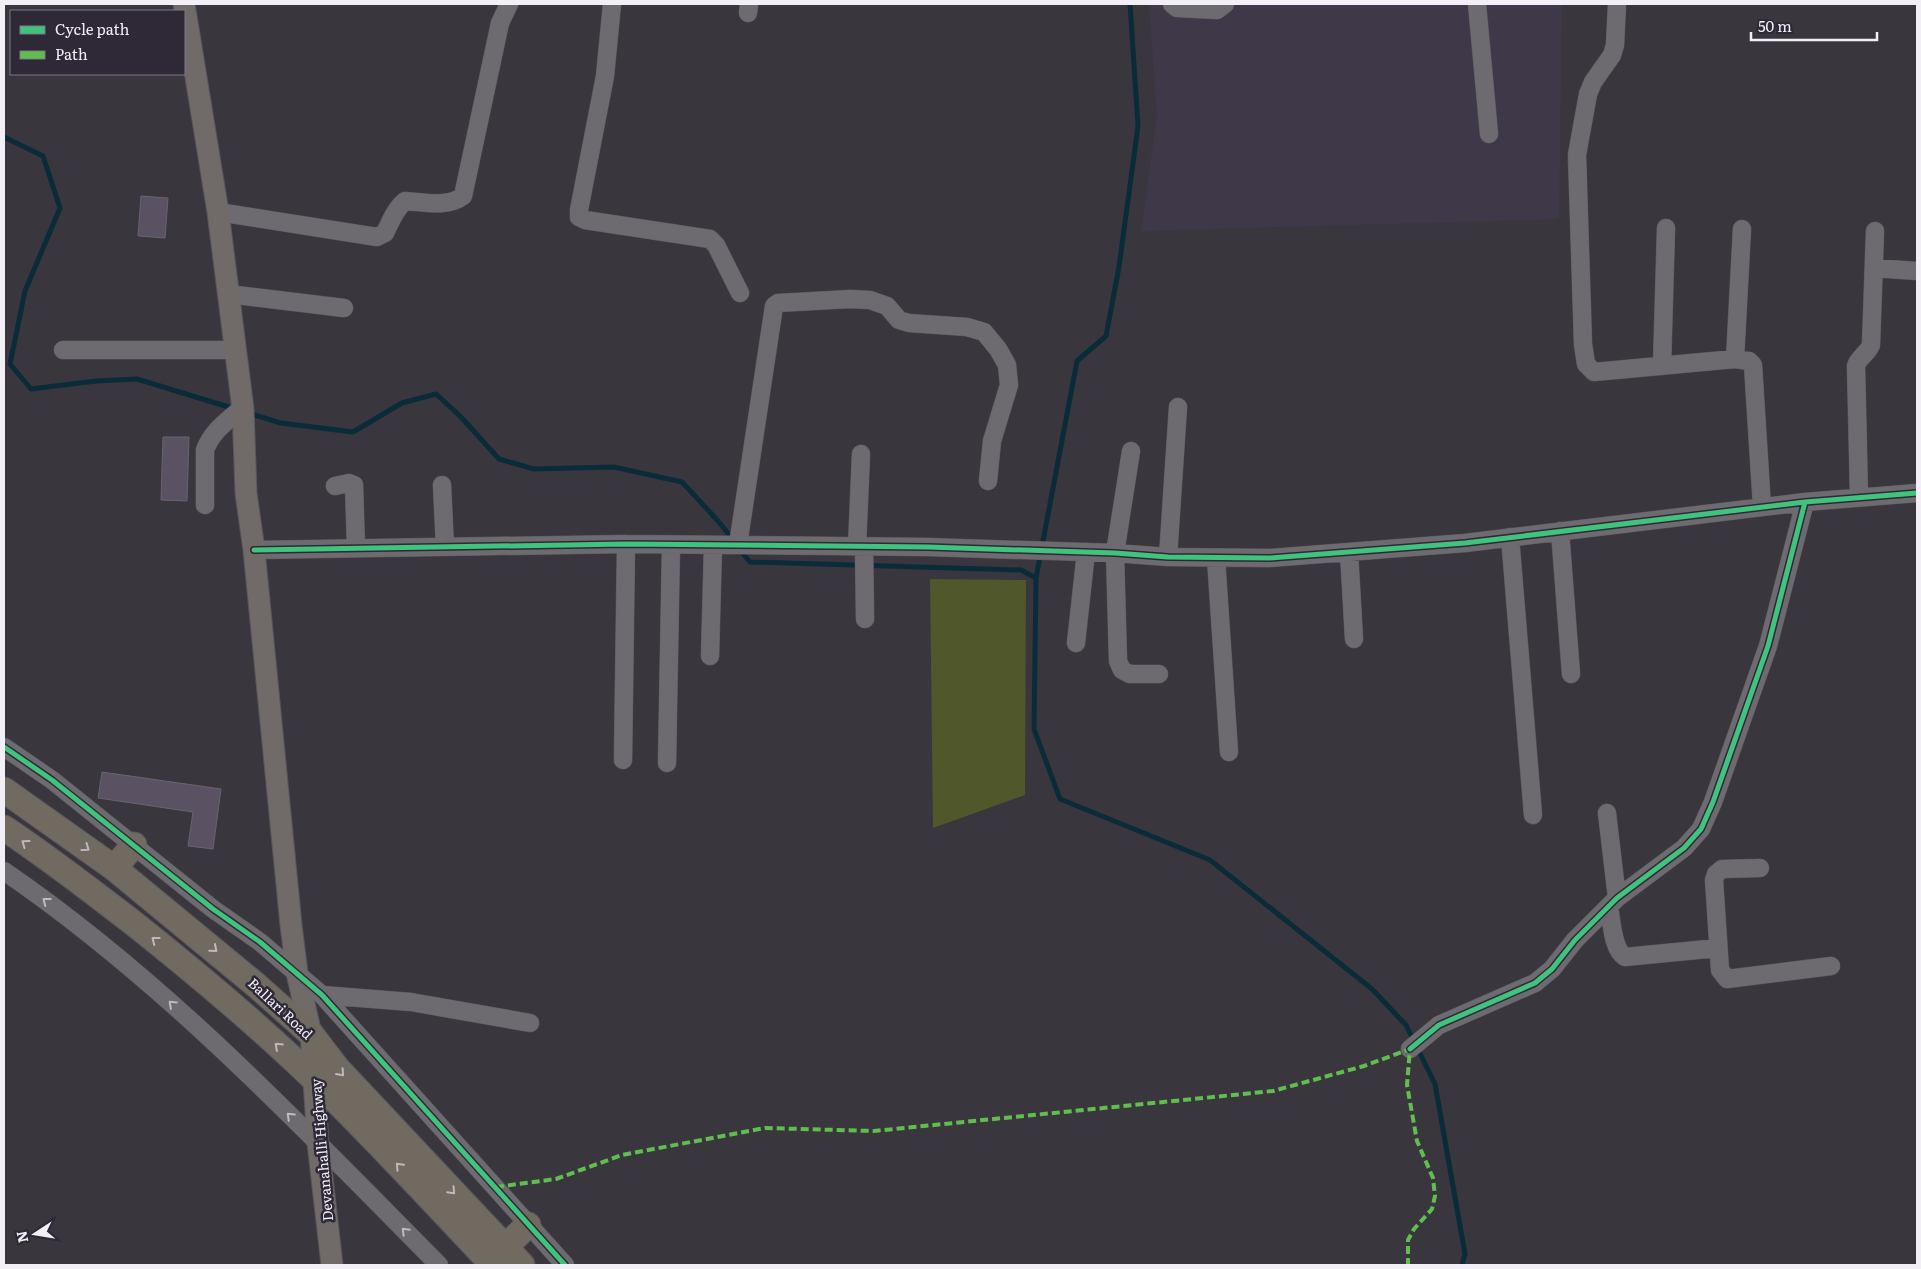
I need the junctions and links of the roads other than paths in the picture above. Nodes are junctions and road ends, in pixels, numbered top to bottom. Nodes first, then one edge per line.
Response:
1 (509, 4) edge
2 (612, 4) edge
3 (1172, 4) edge
4 (1225, 4) edge
5 (1477, 4) edge
6 (1617, 4) edge
7 (185, 10) edge
8 (1489, 134) dead end
9 (218, 212) junction
10 (1666, 228) dead end
11 (1742, 229) dead end
12 (1875, 231) dead end
13 (1874, 268) junction
14 (1917, 271) edge
15 (740, 293) dead end
16 (228, 294) junction
17 (344, 308) dead end
18 (63, 350) dead end
19 (235, 350) junction
20 (1735, 359) junction
21 (1662, 366) junction
22 (1178, 406) dead end
23 (243, 412) junction
24 (1131, 450) dead end
25 (861, 454) dead end
26 (988, 482) dead end
27 (442, 484) dead end
28 (335, 486) dead end
29 (1917, 493) edge
30 (1859, 496) junction
31 (1805, 502) junction
32 (205, 506) dead end
33 (1762, 507) junction
34 (1560, 531) junction
35 (1510, 538) junction
36 (626, 544) junction
37 (671, 545) junction
38 (727, 546) junction
39 (445, 547) junction
40 (860, 547) junction
41 (356, 548) junction
42 (254, 550) junction
43 (1086, 552) junction
44 (1349, 552) junction
45 (1115, 553) junction
46 (1168, 557) junction
47 (1216, 558) junction
48 (865, 619) dead end
49 (1354, 639) dead end
50 (1076, 643) dead end
51 (710, 656) dead end
52 (1159, 674) dead end
53 (1571, 674) dead end
54 (4, 748) edge
55 (1229, 752) dead end
56 (622, 760) dead end
57 (668, 763) dead end
58 (4, 790) edge
59 (1607, 813) dead end
60 (1533, 814) dead end
61 (4, 828) edge
62 (134, 844) junction
63 (114, 868) junction
64 (1760, 868) dead end
65 (4, 871) edge
66 (1613, 902) junction
67 (1718, 948) junction
68 (1831, 966) dead end
69 (297, 973) junction
70 (322, 995) junction
71 (530, 1023) dead end
72 (311, 1034) junction
73 (1410, 1049) dead end
74 (314, 1079) junction
75 (318, 1143) junction
76 (528, 1225) junction
77 (499, 1256) edge
78 (332, 1265) edge
79 (439, 1265) edge
80 (522, 1265) edge
81 (565, 1265) edge

1 - 9 street
2 - 15 street
3 - 4 street
5 - 8 street
6 - 21 street
7 - 9 main road, Devanahalli Highway
9 - 16 main road, Devanahalli Highway
10 - 21 street
11 - 20 street
12 - 13 street
13 - 14 street
13 - 30 street
16 - 17 street
16 - 19 main road, Devanahalli Highway
18 - 19 street
19 - 23 main road, Devanahalli Highway
20 - 21 street
20 - 33 street
22 - 46 street
23 - 32 street
23 - 42 main road, Devanahalli Highway
24 - 45 street
25 - 40 street
26 - 38 street
27 - 39 street
28 - 41 street
29 - 30 street
30 - 31 street
31 - 33 street
31 - 66 street
33 - 34 street
34 - 35 street
34 - 53 street
35 - 44 street
35 - 60 street
36 - 37 street
36 - 39 street
36 - 56 street
37 - 38 street
37 - 57 street
38 - 40 street
38 - 51 street
39 - 41 street
40 - 43 street
40 - 48 street
41 - 42 street
42 - 69 main road, Devanahalli Highway
43 - 45 street
43 - 50 street
44 - 47 street
44 - 49 street
45 - 46 street
45 - 52 street
46 - 47 street
47 - 55 street
54 - 62 street
58 -> 63 highway, Ballari Road
59 - 66 street
74 -> 61 highway, Ballari Road
62 - 63 highway
62 - 69 street
63 -> 72 highway, Ballari Road
64 - 67 street
75 -> 65 street
66 - 67 street
66 - 73 street
67 - 68 street
69 - 70 street
69 - 72 main road, Devanahalli Highway
70 - 71 street
70 - 76 street
72 - 74 main road, Devanahalli Highway
72 -> 77 highway, Ballari Road
74 - 75 main road, Devanahalli Highway
77 -> 74 highway, Ballari Road
75 - 78 main road, Devanahalli Highway
79 -> 75 street
76 - 77 highway
76 - 81 street
77 - 80 highway, Ballari Road

